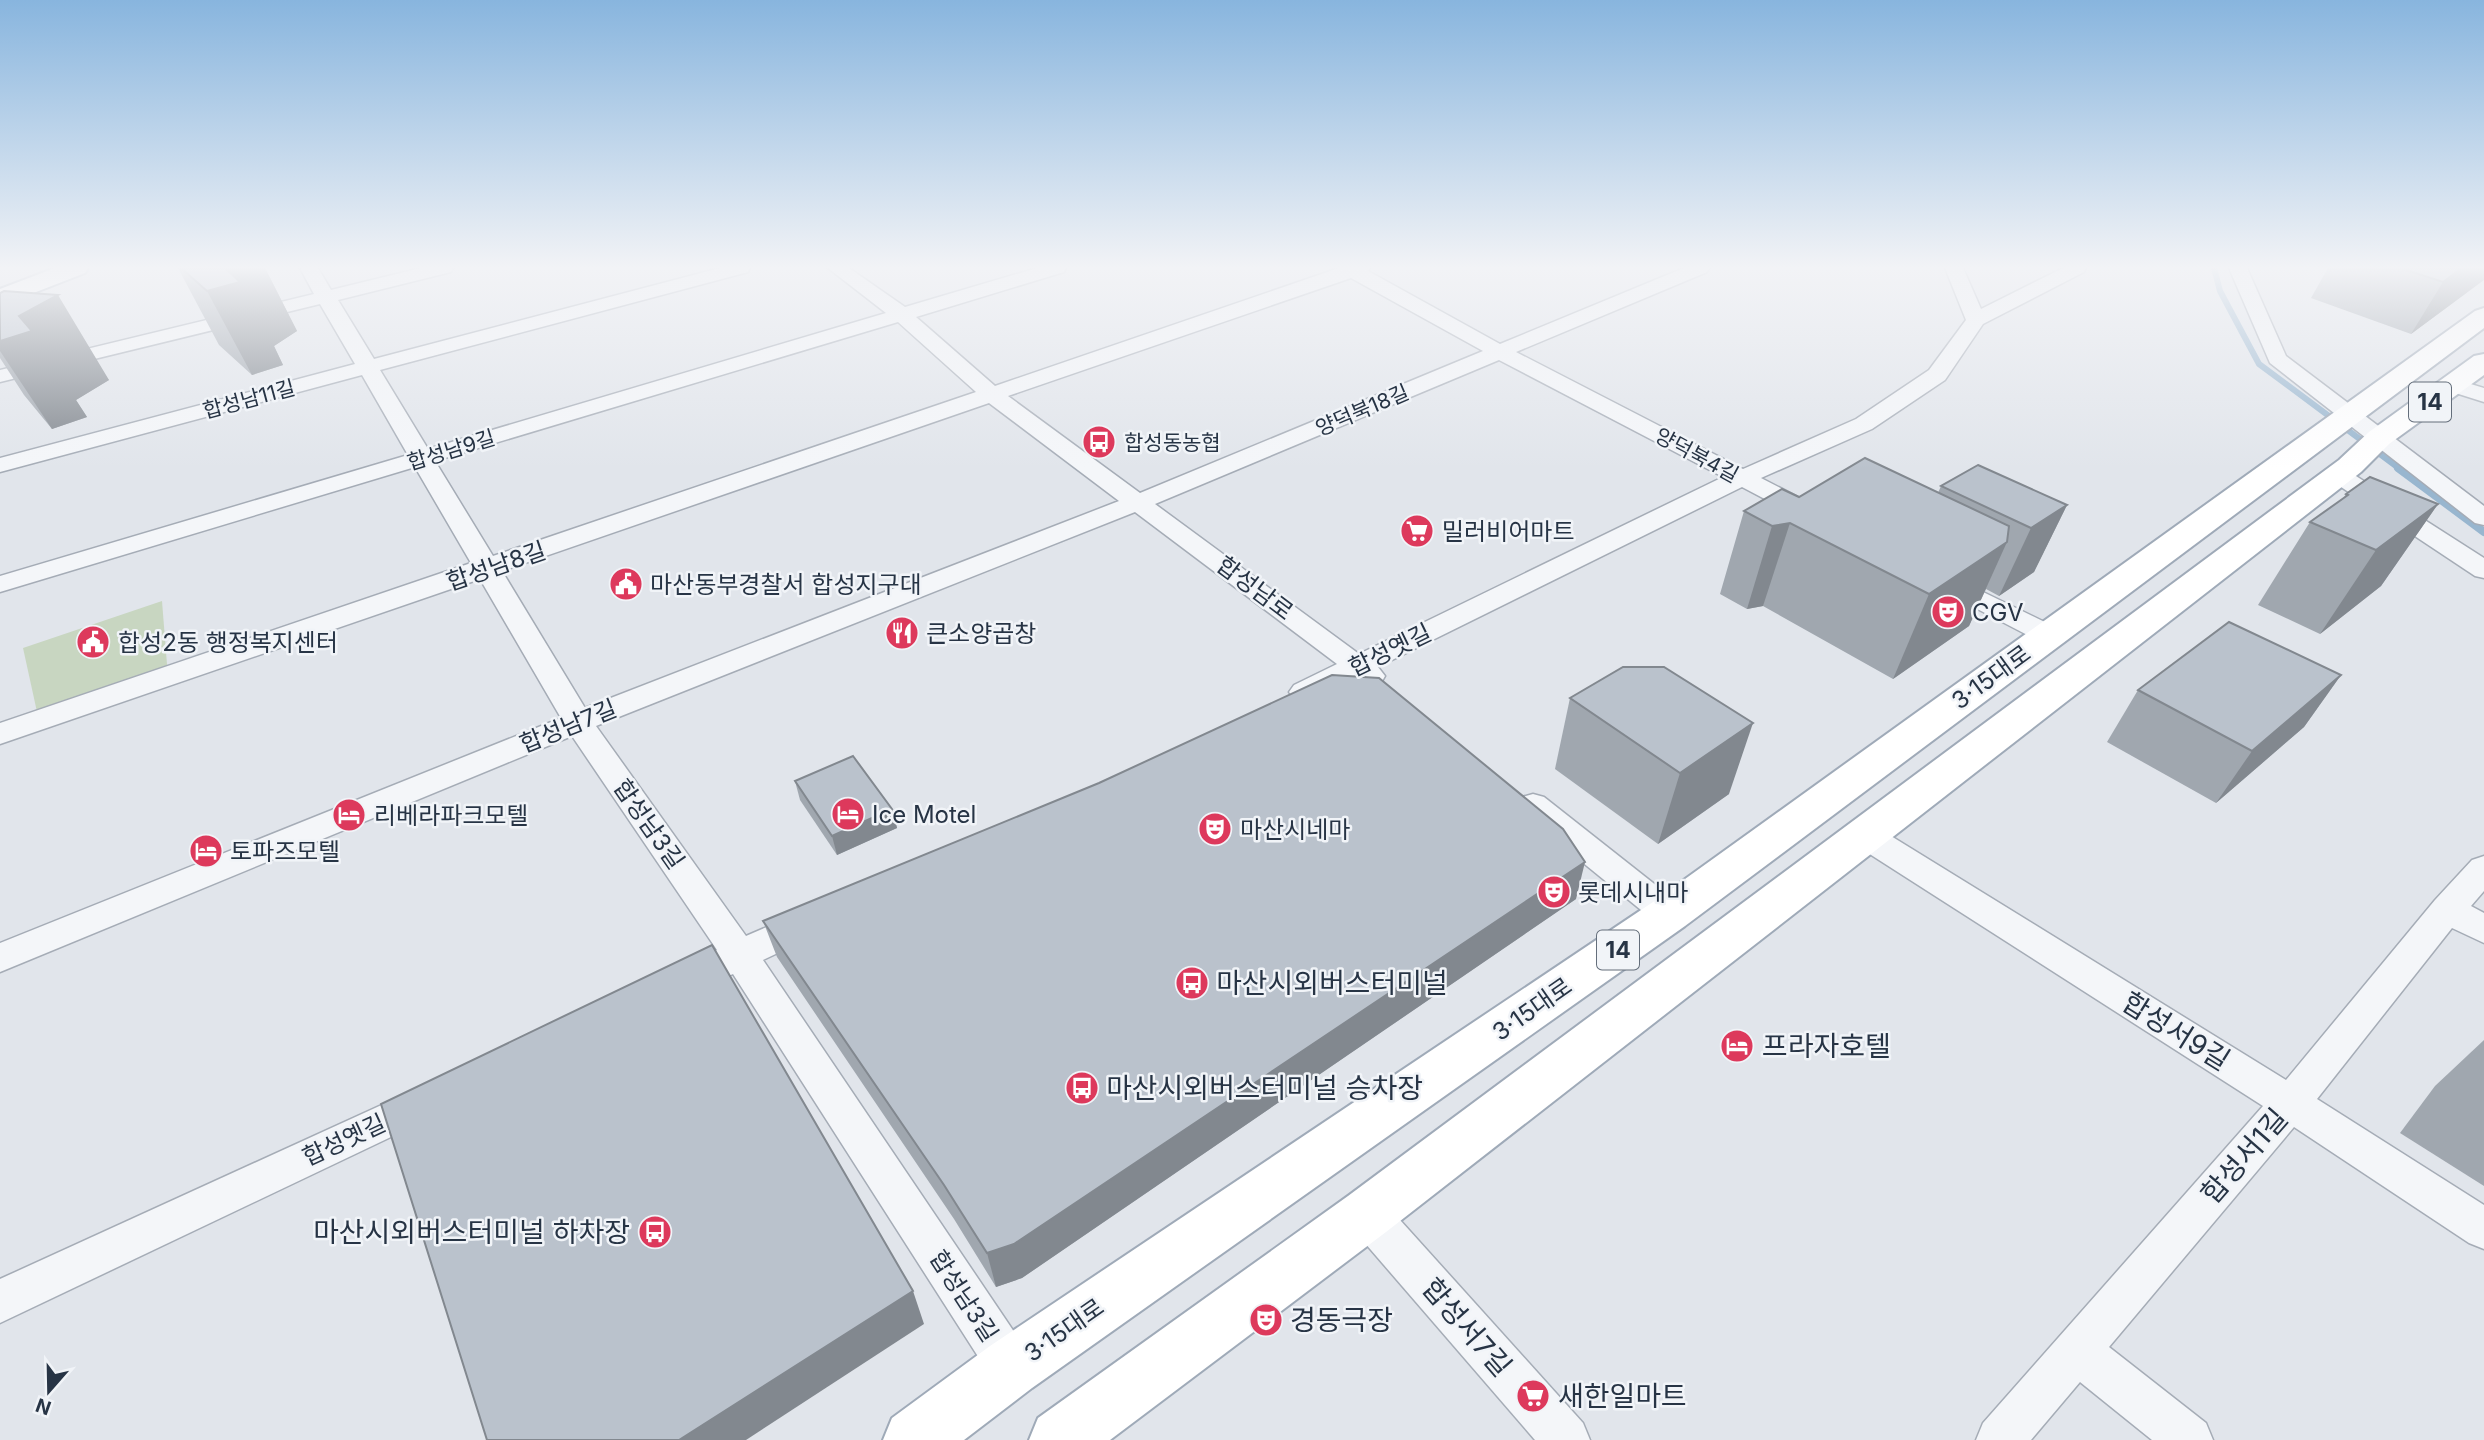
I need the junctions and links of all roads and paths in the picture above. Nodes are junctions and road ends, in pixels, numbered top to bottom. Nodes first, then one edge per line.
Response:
1 (166, 335) edge
2 (349, 335) edge
3 (490, 335) edge
4 (830, 335) edge
5 (925, 335) edge
6 (1162, 335) edge
7 (1470, 335) edge
8 (1540, 335) edge
9 (1965, 335) edge
10 (2267, 335) edge
11 (2464, 335) edge
12 (1500, 352) junction
13 (2484, 362) edge
14 (368, 368) junction
15 (0, 376) edge
16 (2454, 385) junction
17 (991, 394) junction
18 (2484, 395) edge
19 (2350, 442) junction
20 (421, 458) junction
21 (0, 466) edge
22 (1741, 478) junction
23 (1139, 502) junction
24 (2484, 519) edge
25 (1827, 522) edge
26 (489, 568) junction
27 (2484, 570) edge
28 (1926, 572) edge
29 (0, 584) edge
30 (2049, 635) junction
31 (1359, 666) junction
32 (1391, 692) edge
33 (1283, 701) edge
34 (579, 722) junction
35 (0, 734) edge
36 (1509, 786) edge
37 (1866, 836) junction
38 (2484, 869) edge
39 (841, 908) edge
40 (2447, 909) junction
41 (1669, 915) junction
42 (2484, 929) edge
43 (740, 955) junction
44 (0, 958) edge
45 (664, 990) edge
46 (451, 1090) edge
47 (2290, 1102) junction
48 (1367, 1214) junction
49 (2484, 1229) edge
50 (0, 1301) edge
51 (2077, 1351) junction
52 (1011, 1367) junction
53 (914, 1440) edge
54 (1060, 1440) edge
55 (1566, 1440) edge
56 (2000, 1440) edge
57 (2189, 1440) edge

1 - 15 street
2 - 14 street, 합성남3길
3 - 14 street, 합성남11길
4 - 20 street, 합성남9길
5 - 17 street, 합성남로
6 - 17 street, 합성남8길
7 - 12 street, 양덕북4길
8 - 12 street, 양덕북18길
9 - 22 street, 합성옛길
10 - 19 street
11 - 19 main road, 3·15대로 / 14
12 - 22 street, 양덕북4길
12 - 23 street, 양덕북18길
13 - 16 main road, 3·15대로 / 14
14 - 20 street, 합성남3길
14 - 21 street, 합성남11길
16 - 18 street
16 - 19 main road, 3·15대로 / 14
17 - 23 street, 합성남로
17 - 26 street, 합성남8길
19 - 24 street
19 - 27 street
19 - 30 main road, 3·15대로 / 14
19 - 37 main road, 3·15대로 / 14
20 - 26 street, 합성남3길
20 - 29 street, 합성남9길
22 - 25 street, 양덕북4길
22 - 31 street, 합성옛길
23 - 31 street, 합성남로
23 - 34 street, 합성남7길
26 - 34 street, 합성남3길
26 - 35 street, 합성남8길
28 - 30 street
30 - 41 main road, 3·15대로 / 14
31 - 32 street, 합성남로
31 - 33 street, 합성옛길
34 - 43 street, 합성남3길
34 - 44 street, 합성남7길
36 - 41 street
37 - 47 street, 합성서9길
37 - 48 main road, 3·15대로 / 14
38 - 40 street, 합성서1길
39 - 43 street
40 - 42 street
40 - 47 street, 합성서1길
41 - 52 main road, 3·15대로 / 14
43 - 45 street
43 - 52 street, 합성남3길
46 - 50 street, 합성옛길
47 - 49 street, 합성서9길
47 - 51 street, 합성서1길
48 - 54 main road, 3·15대로 / 14
48 - 55 street, 합성서7길
51 - 56 street, 합성서1길
51 - 57 street
52 - 53 main road, 3·15대로 / 14

